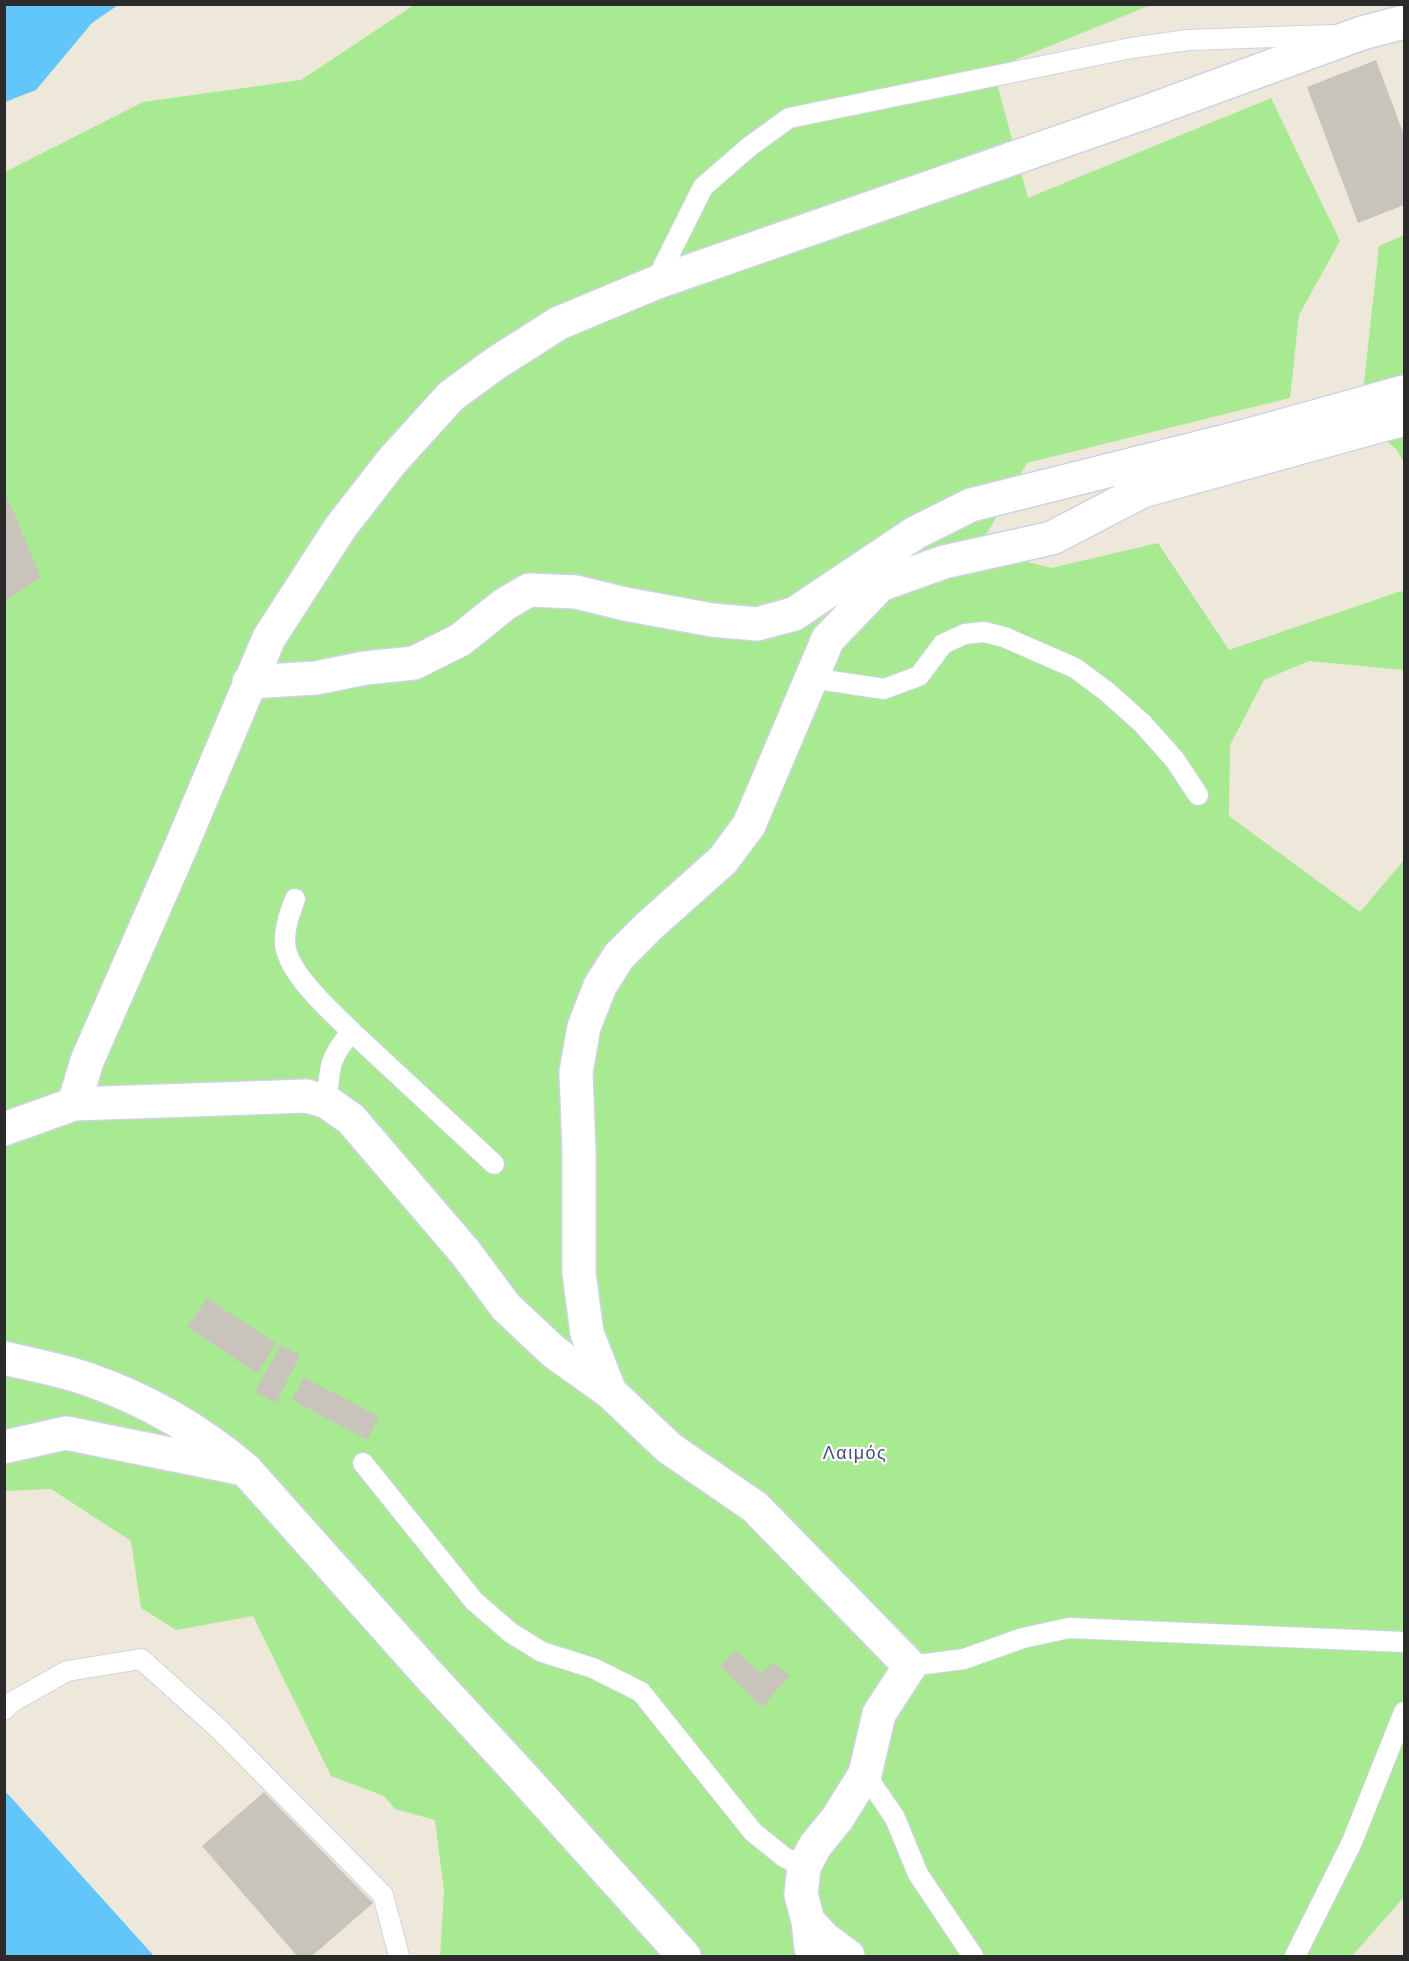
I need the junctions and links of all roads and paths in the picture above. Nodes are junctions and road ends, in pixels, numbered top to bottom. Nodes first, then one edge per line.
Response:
1 (1404, 22) edge
2 (1362, 33) junction
3 (654, 283) junction
4 (1404, 392) edge
5 (1404, 419) edge
6 (811, 678) junction
7 (249, 682) junction
8 (1198, 795) dead end
9 (295, 899) dead end
10 (352, 1032) junction
11 (327, 1102) junction
12 (74, 1104) junction
13 (4, 1129) edge
14 (494, 1164) dead end
15 (4, 1358) edge
16 (610, 1392) junction
17 (4, 1447) edge
18 (363, 1463) dead end
19 (246, 1469) junction
20 (1404, 1642) edge
21 (910, 1666) junction
22 (4, 1710) edge
23 (1404, 1712) edge
24 (865, 1774) junction
25 (804, 1867) junction
26 (808, 1921) junction
27 (399, 1956) edge
28 (684, 1956) edge
29 (814, 1956) edge
30 (848, 1956) edge
31 (973, 1956) edge
32 (1295, 1956) edge

1 - 2 street
2 - 3 street
2 - 3 lane
3 - 7 street
4 - 7 street
5 - 6 street
6 - 8 lane
6 - 16 street
7 - 12 street
9 - 10 lane
10 - 11 lane
10 - 14 lane
11 - 12 street
11 - 16 street
12 - 13 street
15 - 19 street
16 - 21 street
17 - 19 street
18 - 25 lane
19 - 28 street
20 - 21 lane
21 - 24 street
22 - 27 lane
23 - 32 lane
24 - 25 street
24 - 31 lane
25 - 26 street
26 - 29 street
26 - 30 street

